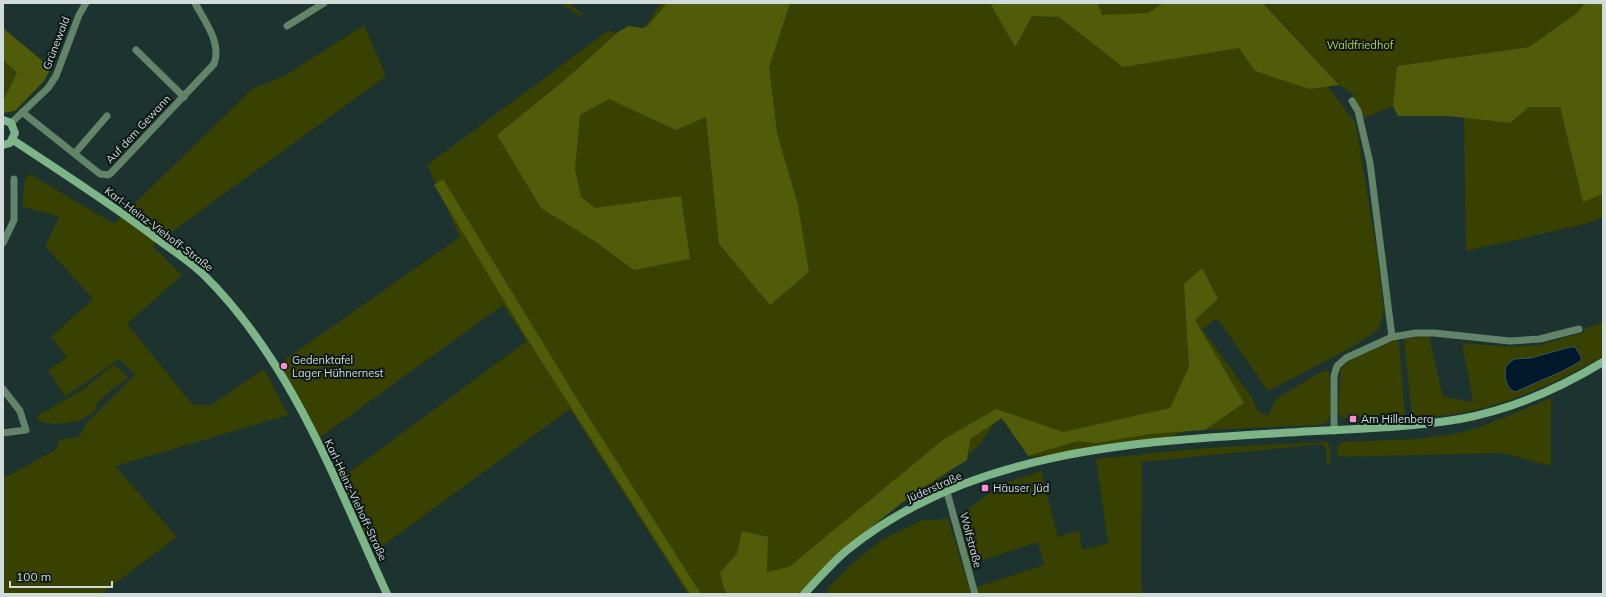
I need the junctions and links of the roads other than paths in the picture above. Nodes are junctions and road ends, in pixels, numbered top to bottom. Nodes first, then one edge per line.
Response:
1 (86, 3) edge
2 (195, 3) edge
3 (324, 3) edge
4 (287, 26) dead end
5 (136, 50) dead end
6 (184, 97) junction
7 (1352, 101) dead end
8 (22, 112) junction
9 (107, 116) dead end
10 (3, 120) edge
11 (11, 123) junction
12 (13, 140) junction
13 (3, 145) edge
14 (75, 153) junction
15 (14, 179) dead end
16 (3, 244) edge
17 (1579, 329) dead end
18 (1392, 337) junction
19 (1603, 362) edge
20 (3, 389) edge
21 (1334, 431) junction
22 (3, 433) edge
23 (947, 492) junction
24 (387, 594) edge
25 (804, 594) edge
26 (975, 594) edge

1 - 8 street, Grünewald
2 - 6 street, Auf dem Gewann
3 - 4 street
5 - 6 street, Auf dem Gewann
6 - 14 street, Auf dem Gewann
7 - 18 street
8 - 11 street, Grünewald
8 - 14 street
9 - 14 street
10 - 11 main road
11 - 12 main road
12 - 13 main road
12 - 24 main road, Karl-Heinz-Viehoff-Straße
15 - 16 street
17 - 18 street
18 - 21 street
19 - 21 main road, Jüderstraße
20 - 22 street
21 - 23 main road, Jüderstraße
23 - 25 main road, Jüderstraße
23 - 26 street, Wolfstraße

